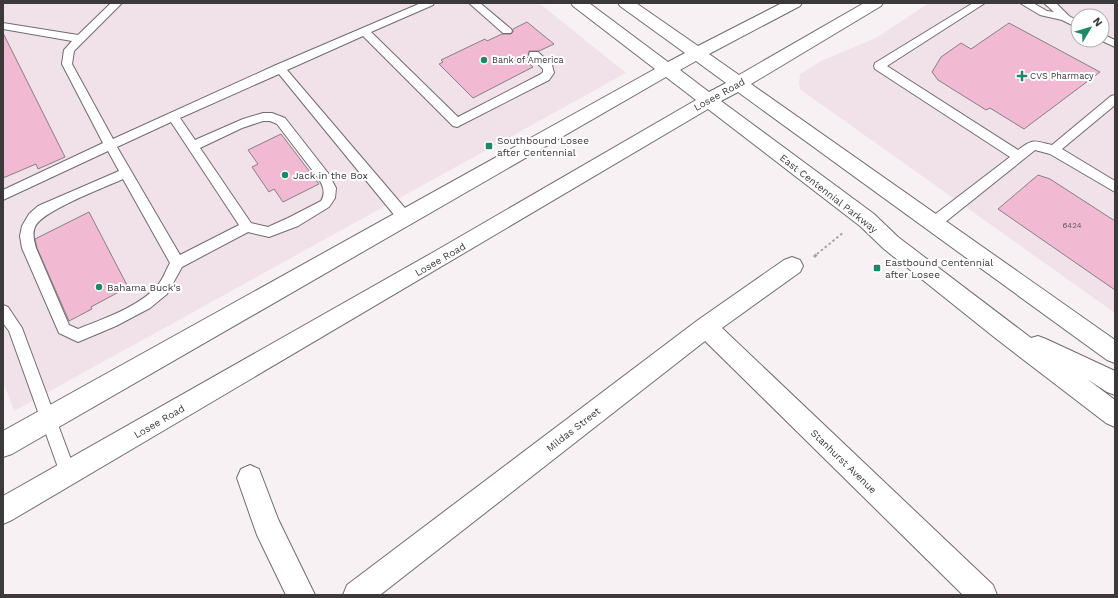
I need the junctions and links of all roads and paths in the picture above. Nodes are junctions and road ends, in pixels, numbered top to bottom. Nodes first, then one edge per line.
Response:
1 (117, 3) edge
2 (429, 3) edge
3 (474, 3) edge
4 (580, 3) edge
5 (626, 3) edge
6 (794, 3) edge
7 (875, 3) edge
8 (980, 3) edge
9 (1024, 3) edge
10 (1049, 3) edge
11 (410, 6) edge
12 (1065, 18) junction
13 (1070, 21) edge
14 (3, 26) edge
15 (364, 31) junction
16 (507, 31) dead end
17 (79, 39) junction
18 (534, 54) dead end
19 (698, 55) junction
20 (280, 68) junction
21 (668, 69) junction
22 (739, 84) junction
23 (1115, 99) edge
24 (708, 100) junction
25 (173, 116) junction
26 (110, 145) junction
27 (193, 146) junction
28 (1054, 150) junction
29 (1018, 156) junction
30 (126, 173) junction
31 (1115, 187) edge
32 (3, 195) edge
33 (405, 218) junction
34 (868, 220) junction
35 (934, 224) junction
36 (247, 227) junction
37 (177, 263) junction
38 (792, 266) joint
39 (3, 311) edge
40 (706, 327) junction
41 (1002, 330) junction
42 (1115, 353) edge
43 (1115, 384) edge
44 (1115, 415) edge
45 (50, 419) junction
46 (3, 445) edge
47 (68, 473) junction
48 (250, 478) dead end
49 (3, 512) edge
50 (301, 595) edge
51 (357, 595) edge
52 (983, 595) edge

1 - 17 lane
2 - 11 lane
3 - 16 lane
4 - 21 main road, East Centennial Parkway
5 - 19 main road
6 - 19 main road
7 - 22 main road, Losee Road
8 - 29 lane
9 - 12 lane
10 - 12 lane
11 - 15 lane
12 - 13 lane
14 - 17 lane
15 - 18 lane
15 - 20 lane
17 - 26 lane
19 - 21 main road
19 - 22 main road
20 - 25 lane
20 - 33 lane
21 - 24 main road, East Centennial Parkway
21 - 33 main road
22 - 24 main road, Losee Road
22 - 35 main road
23 - 28 lane
24 - 34 main road, East Centennial Parkway
24 - 47 main road, Losee Road
25 - 26 lane
25 - 27 lane
26 - 30 lane
26 - 32 lane
27 - 36 lane
27 - 36 lane
28 - 29 lane
28 - 31 lane
29 - 35 lane
30 - 37 lane
30 - 37 lane
33 - 45 main road
34 - 38 path
34 - 41 main road, East Centennial Parkway
35 - 42 main road
36 - 37 lane
38 - 40 main road, Mildas Street
39 - 45 lane
40 - 51 main road, Mildas Street
40 - 52 main road, Stanhurst Avenue
41 - 43 main road
41 - 44 main road, East Centennial Parkway
45 - 46 main road
45 - 47 lane
47 - 49 main road, Losee Road
48 - 50 main road

